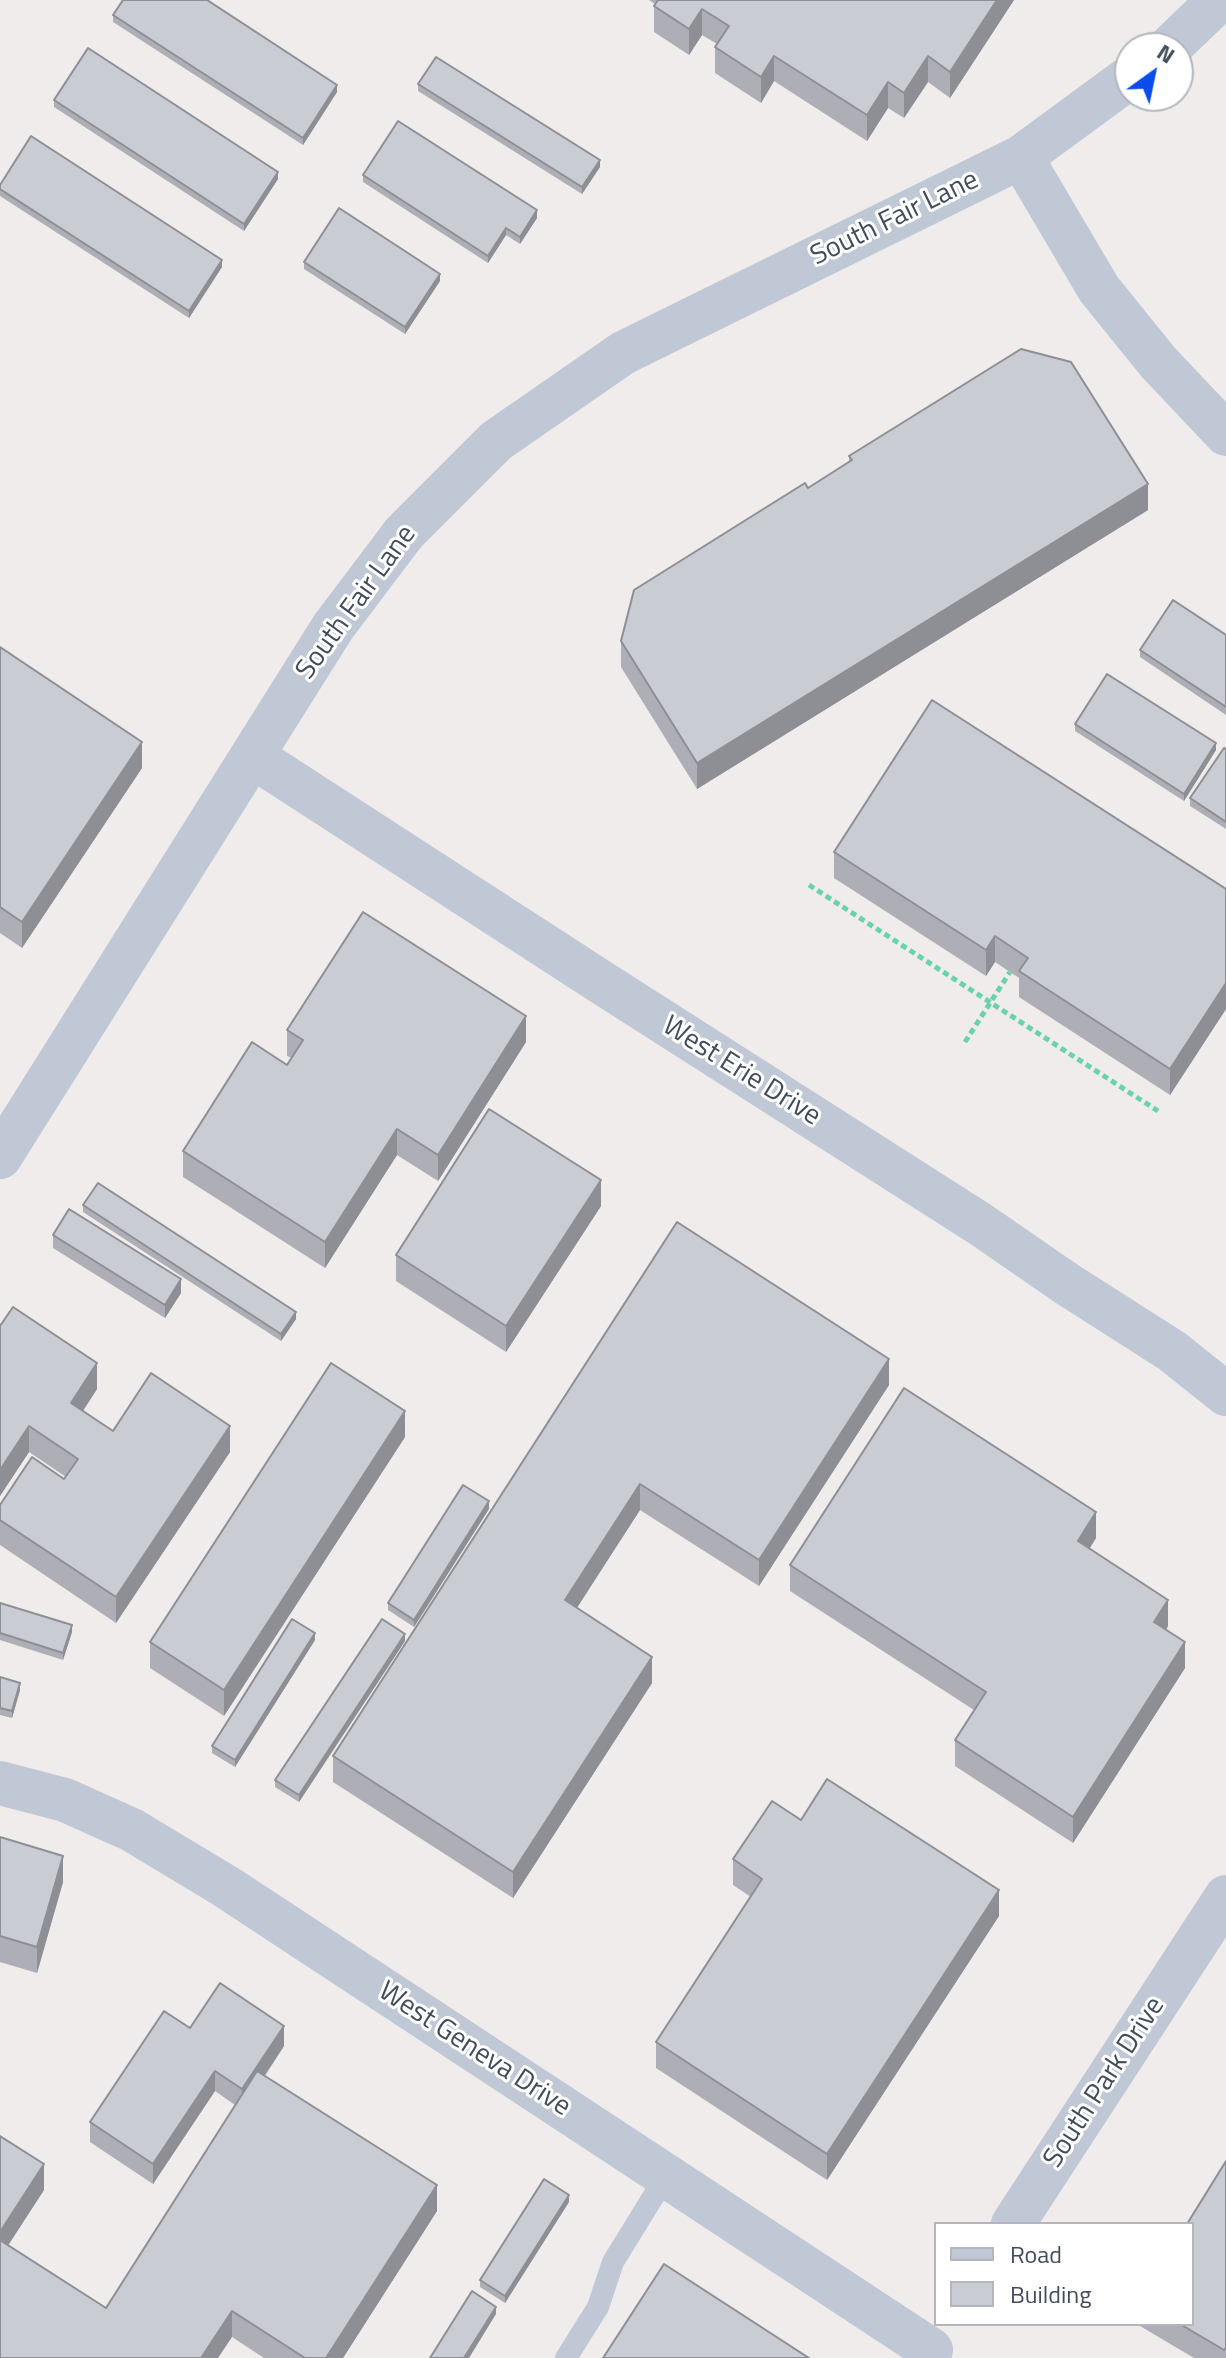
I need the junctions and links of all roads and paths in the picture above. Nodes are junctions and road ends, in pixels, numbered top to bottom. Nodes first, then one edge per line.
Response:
1 (1219, 0) edge
2 (1186, 32) edge
3 (1114, 89) edge
4 (1021, 157) junction
5 (1226, 434) edge
6 (252, 756) junction
7 (809, 885) dead end
8 (1010, 972) edge
9 (990, 1002) junction
10 (965, 1042) dead end
11 (1158, 1111) dead end
12 (3, 1147) edge
13 (1226, 1394) edge
14 (0, 1783) edge
15 (1226, 1897) edge
16 (1211, 1951) edge
17 (666, 2176) junction
18 (1014, 2222) edge
19 (936, 2344) edge
20 (566, 2358) edge

1 - 2 street
3 - 4 street, South Fair Lane
4 - 5 street
4 - 6 street, South Fair Lane
6 - 12 street, South Fair Lane
6 - 13 street, West Erie Drive
7 - 9 path
8 - 9 path
9 - 10 path
9 - 11 path
14 - 17 street, West Geneva Drive
15 - 16 street
16 - 18 street, South Park Drive
17 - 19 street, West Geneva Drive
17 - 20 lane

